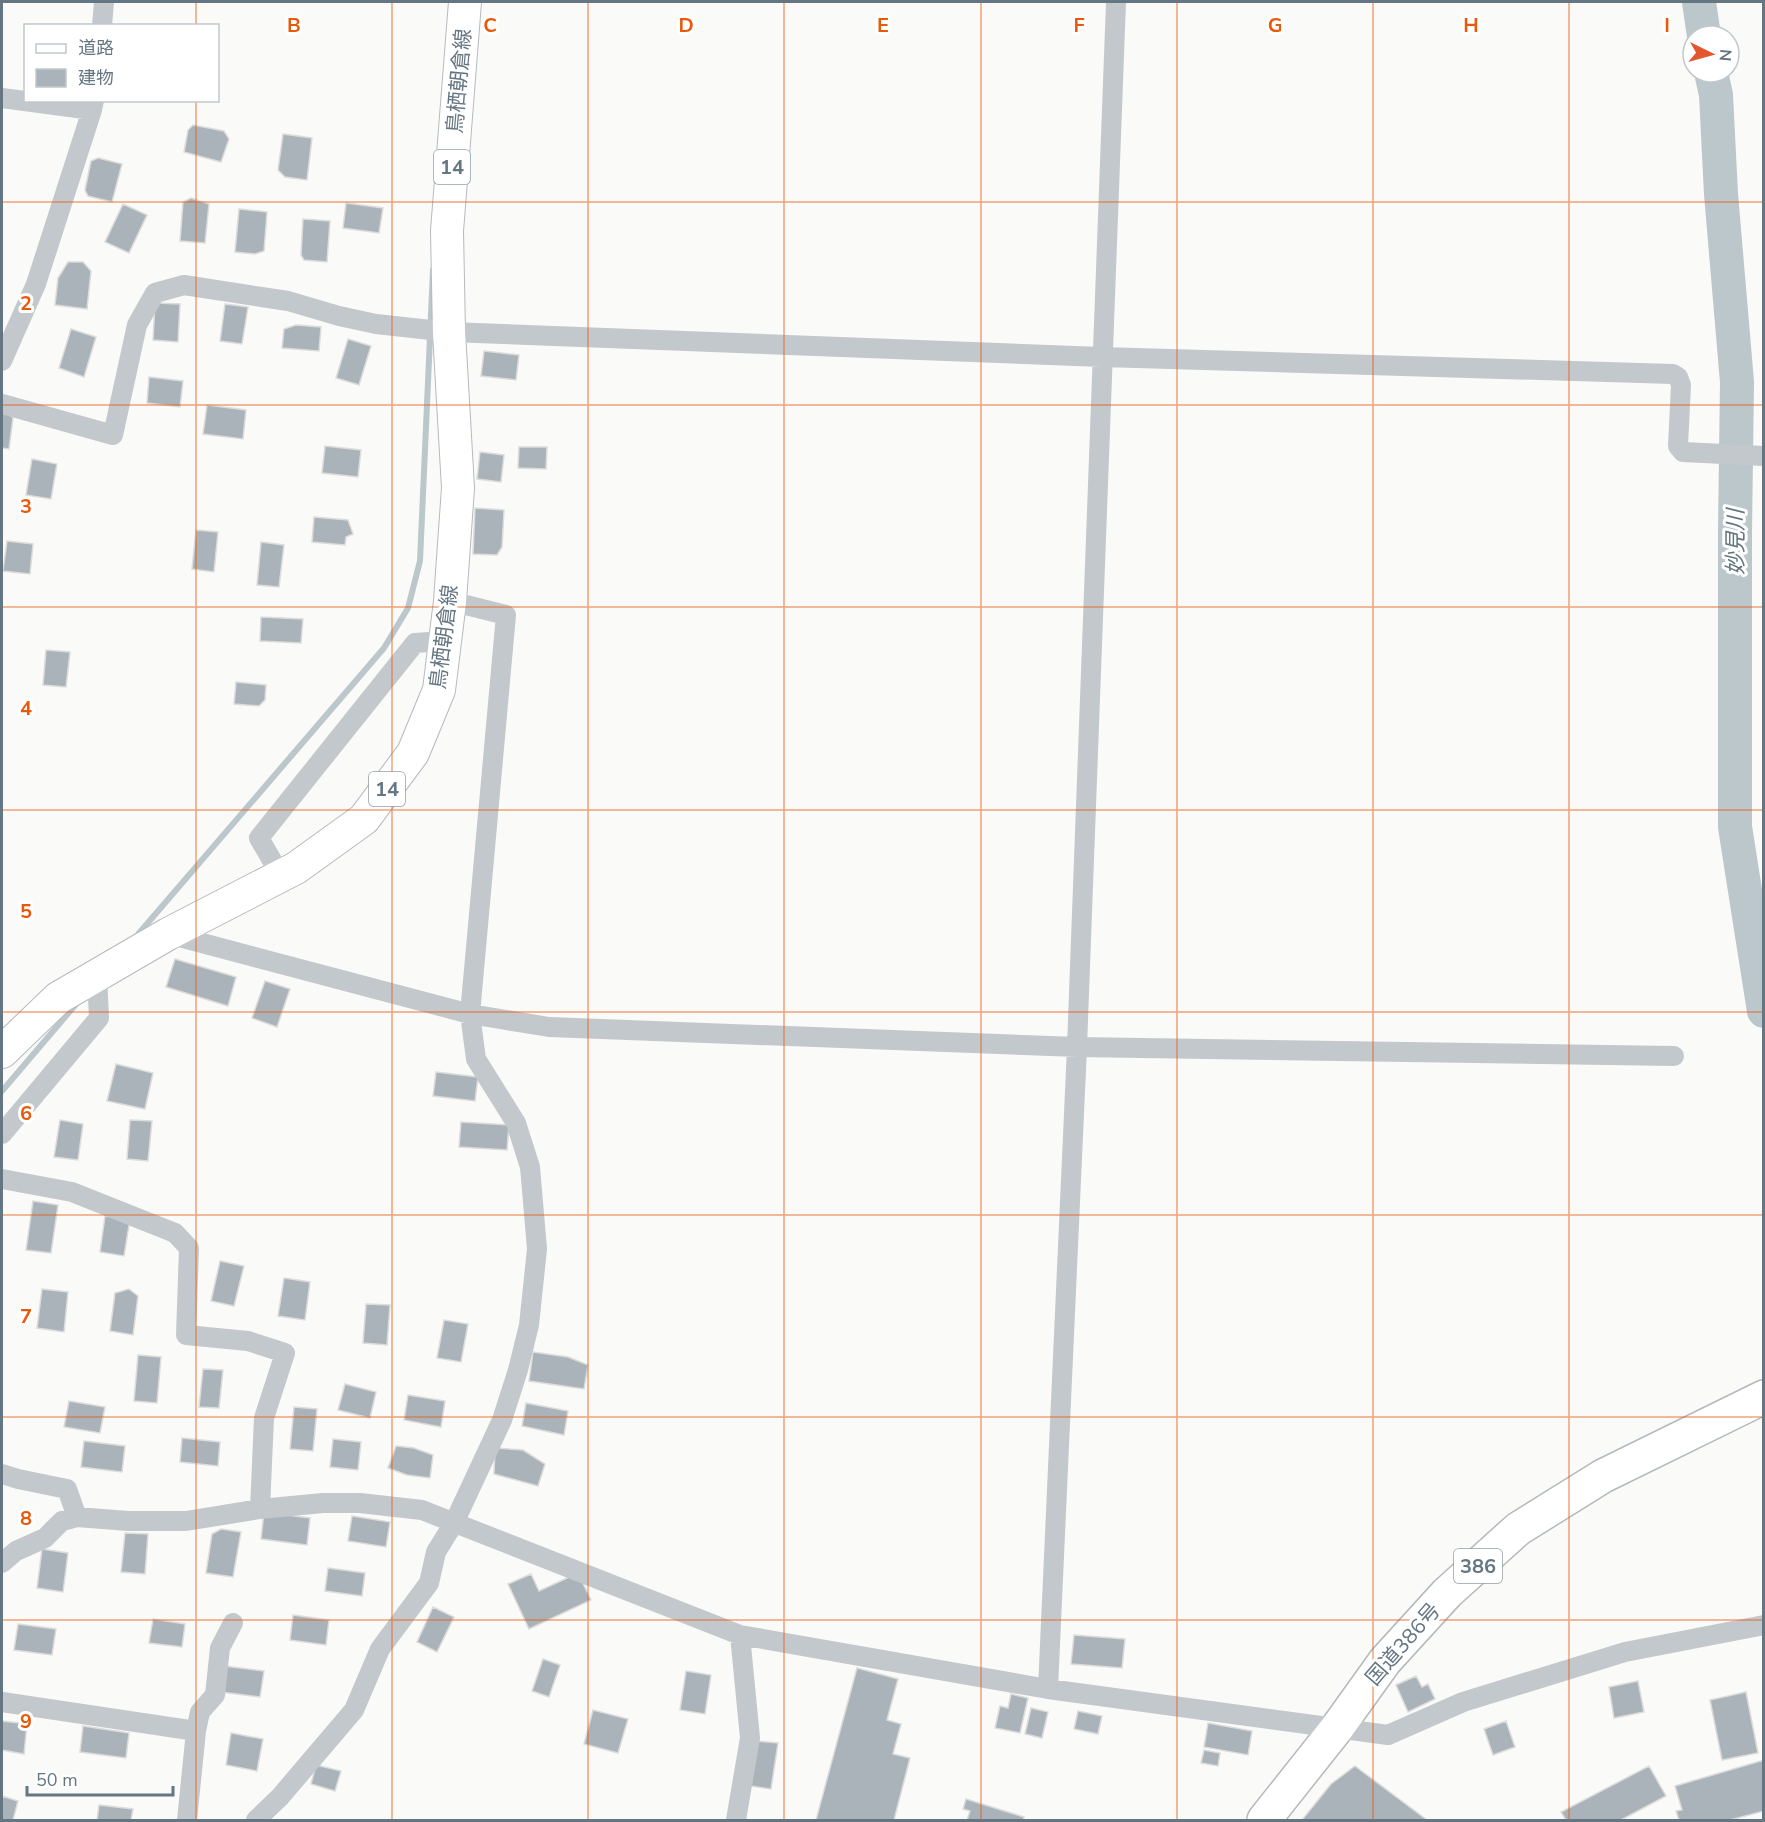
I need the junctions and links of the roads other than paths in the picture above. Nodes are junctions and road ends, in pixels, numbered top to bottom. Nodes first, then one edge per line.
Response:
1 (104, 2) edge
2 (465, 2) edge
3 (1116, 2) edge
4 (102, 24) edge
5 (2, 98) edge
6 (24, 100) edge
7 (48, 102) edge
8 (93, 106) edge
9 (449, 332) junction
10 (1102, 357) junction
11 (2, 361) edge
12 (2, 404) edge
13 (1764, 456) edge
14 (450, 601) junction
15 (445, 641) junction
16 (281, 876) junction
17 (168, 934) junction
18 (97, 976) junction
19 (470, 1014) junction
20 (1077, 1047) junction
21 (2, 1052) edge
22 (1674, 1056) dead end
23 (2, 1134) edge
24 (2, 1179) edge
25 (1764, 1397) edge
26 (2, 1474) edge
27 (260, 1509) junction
28 (77, 1517) junction
29 (454, 1523) junction
30 (2, 1563) edge
31 (233, 1623) dead end
32 (1764, 1625) edge
33 (740, 1635) junction
34 (1048, 1689) junction
35 (2, 1702) edge
36 (1337, 1728) junction
37 (196, 1731) junction
38 (187, 1821) edge
39 (256, 1821) edge
40 (736, 1821) edge
41 (1264, 1821) edge

1 - 4 street
2 - 9 main road, 鳥栖朝倉線 / 14
3 - 10 street
5 - 6 street
7 - 8 street
8 - 11 street
9 - 10 street
9 - 12 street
9 - 14 main road, 鳥栖朝倉線 / 14
10 - 13 street
10 - 20 street
14 - 15 main road, 鳥栖朝倉線 / 14
14 - 19 street
15 - 16 main road, 鳥栖朝倉線 / 14
15 - 16 street
16 - 17 main road, 鳥栖朝倉線 / 14
17 - 18 main road, 鳥栖朝倉線 / 14
17 - 19 street
18 - 21 main road, 鳥栖朝倉線 / 14
18 - 23 street
19 - 20 street
19 - 29 street
20 - 22 street
20 - 34 street
24 - 27 street
25 - 36 highway, 国道386号 / 386
26 - 28 street
27 - 28 street
27 - 29 street
28 - 30 street
29 - 33 street
29 - 39 street
31 - 37 street
32 - 36 street
33 - 34 street
33 - 40 street
34 - 36 street
35 - 37 street
36 - 41 highway, 国道386号 / 386
37 - 38 street

